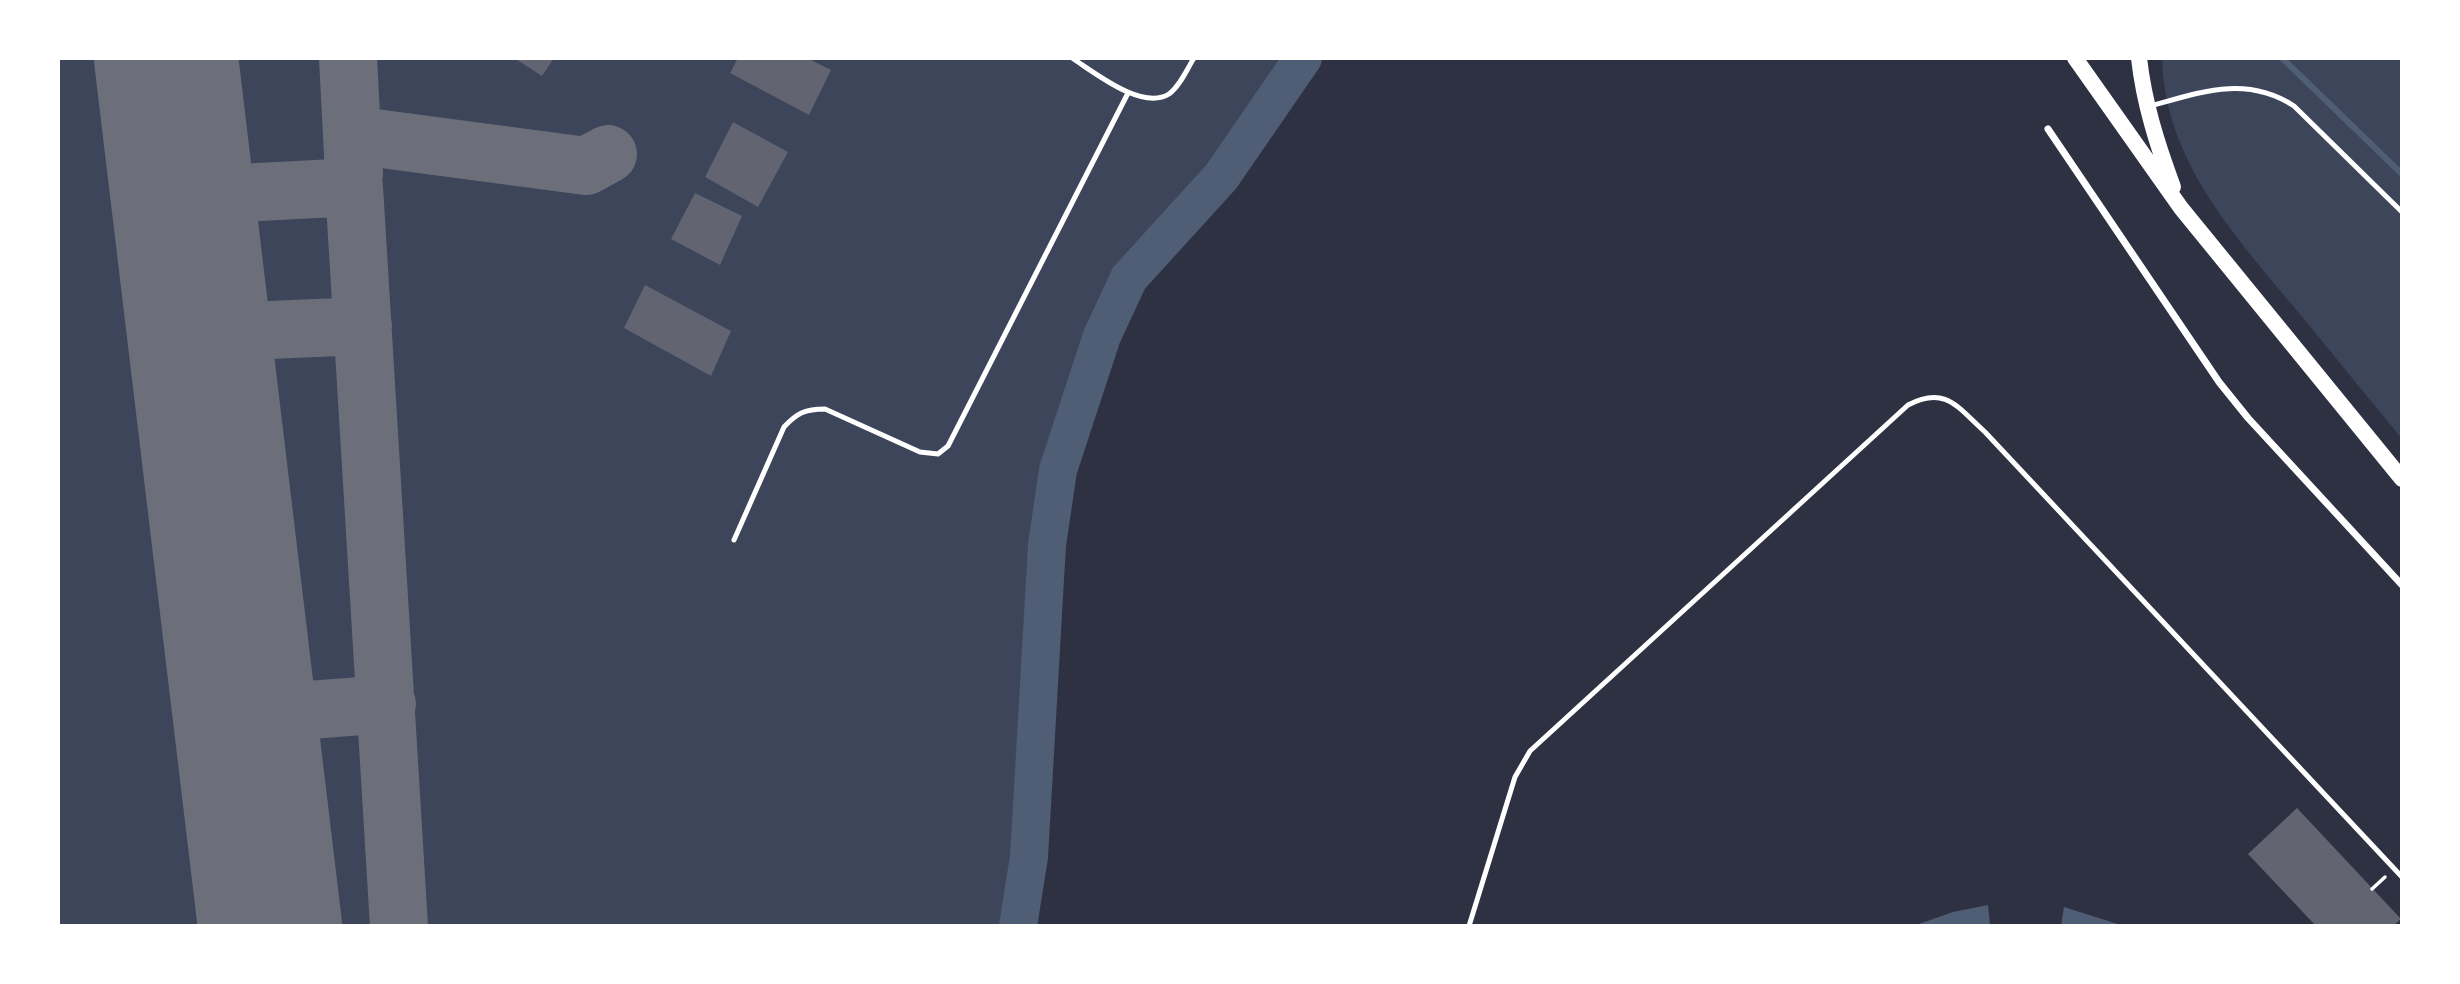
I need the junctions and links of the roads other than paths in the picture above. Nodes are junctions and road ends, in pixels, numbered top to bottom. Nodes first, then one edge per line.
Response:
1 (1072, 58) edge
2 (1194, 58) edge
3 (2075, 58) edge
4 (2140, 58) edge
5 (1128, 93) junction
6 (2147, 107) junction
7 (2048, 130) dead end
8 (2181, 208) junction
9 (2402, 212) edge
10 (2402, 479) edge
11 (734, 540) dead end
12 (2402, 585) edge
13 (2402, 877) edge
14 (1469, 926) edge

1 - 5 lane
2 - 5 lane
3 - 8 main road
4 - 6 main road
5 - 11 lane
6 - 8 main road
6 - 9 lane
7 - 12 street
8 - 10 main road
13 - 14 lane

